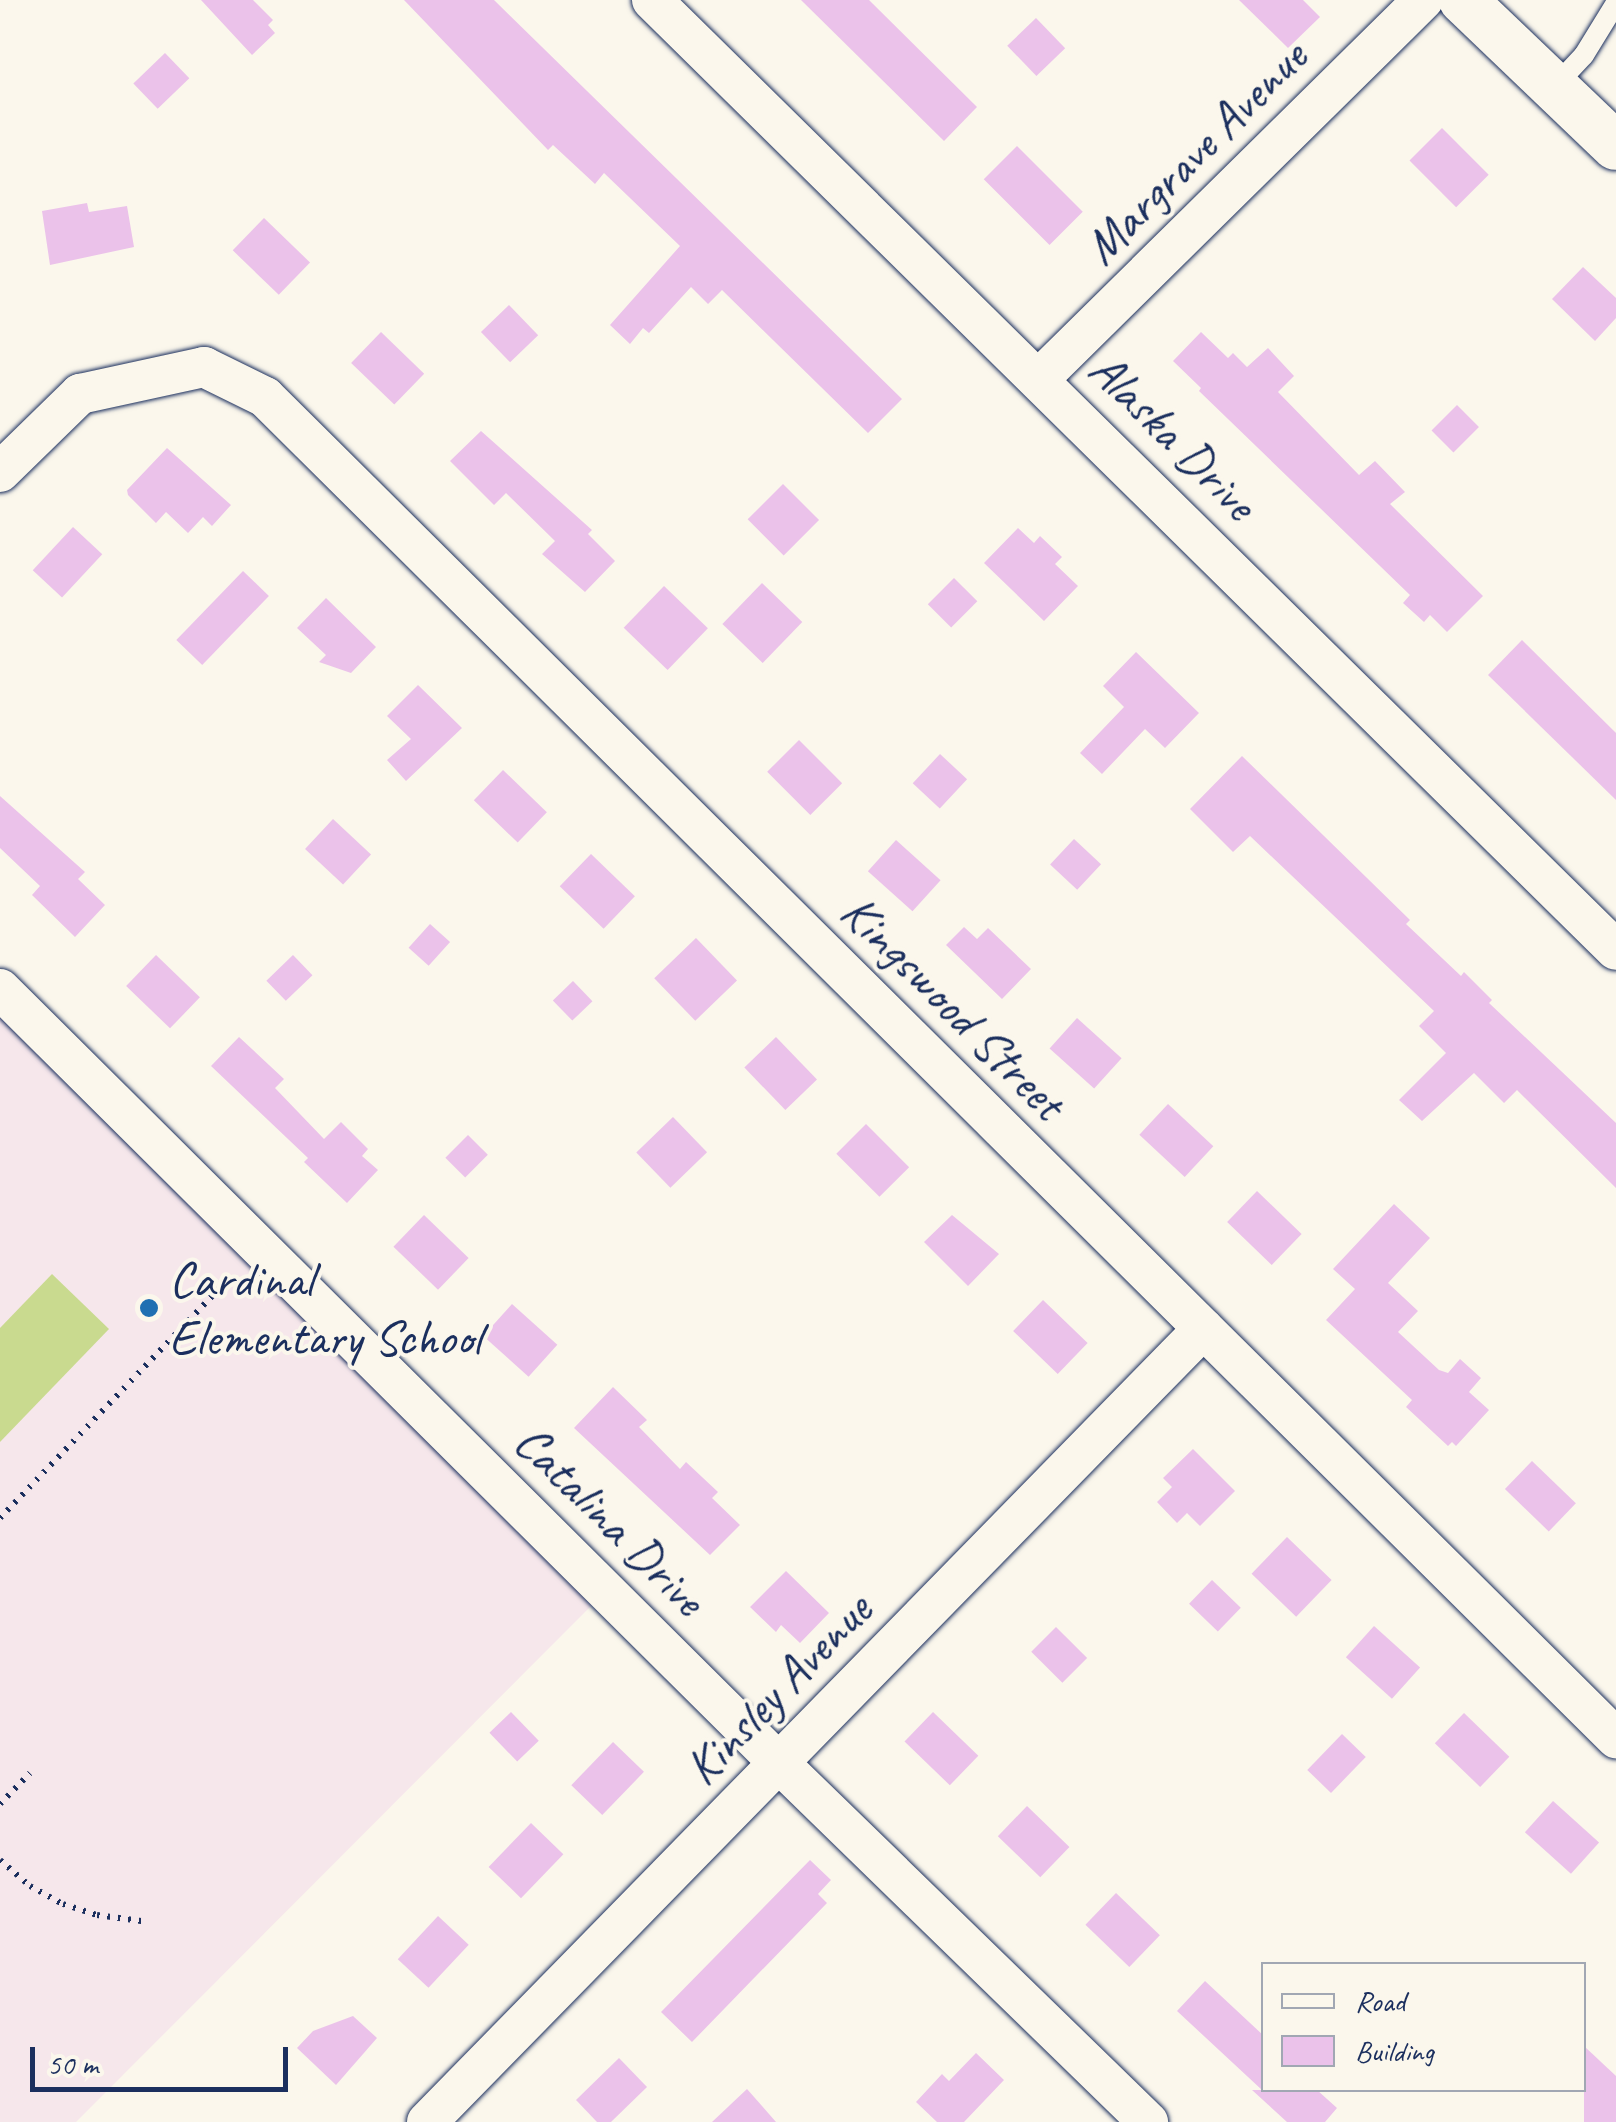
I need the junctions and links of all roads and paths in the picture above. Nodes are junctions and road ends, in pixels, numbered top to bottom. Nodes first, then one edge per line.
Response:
1 (652, 0) edge
2 (1423, 0) edge
3 (1463, 0) edge
4 (1616, 2) edge
5 (1555, 86) junction
6 (1616, 146) edge
7 (1040, 378) junction
8 (0, 472) edge
9 (1616, 950) edge
10 (0, 989) edge
11 (228, 1279) dead end
12 (1203, 1329) junction
13 (0, 1518) edge
14 (1616, 1738) edge
15 (779, 1763) junction
16 (30, 1774) dead end
17 (0, 1804) edge
18 (0, 1860) edge
19 (150, 1922) dead end
20 (1129, 2116) edge
21 (427, 2122) edge

1 - 7 street, Alaska Drive
2 - 7 street, Margrave Avenue
3 - 5 street
4 - 5 lane
5 - 6 street
7 - 9 street, Alaska Drive
8 - 12 street, Kingswood Street
10 - 15 street, Catalina Drive
11 - 13 path
12 - 14 street, Kingswood Street
12 - 15 street, Kinsley Avenue
15 - 20 street, Catalina Drive
15 - 21 street, Kinsley Avenue
16 - 17 path
18 - 19 path

